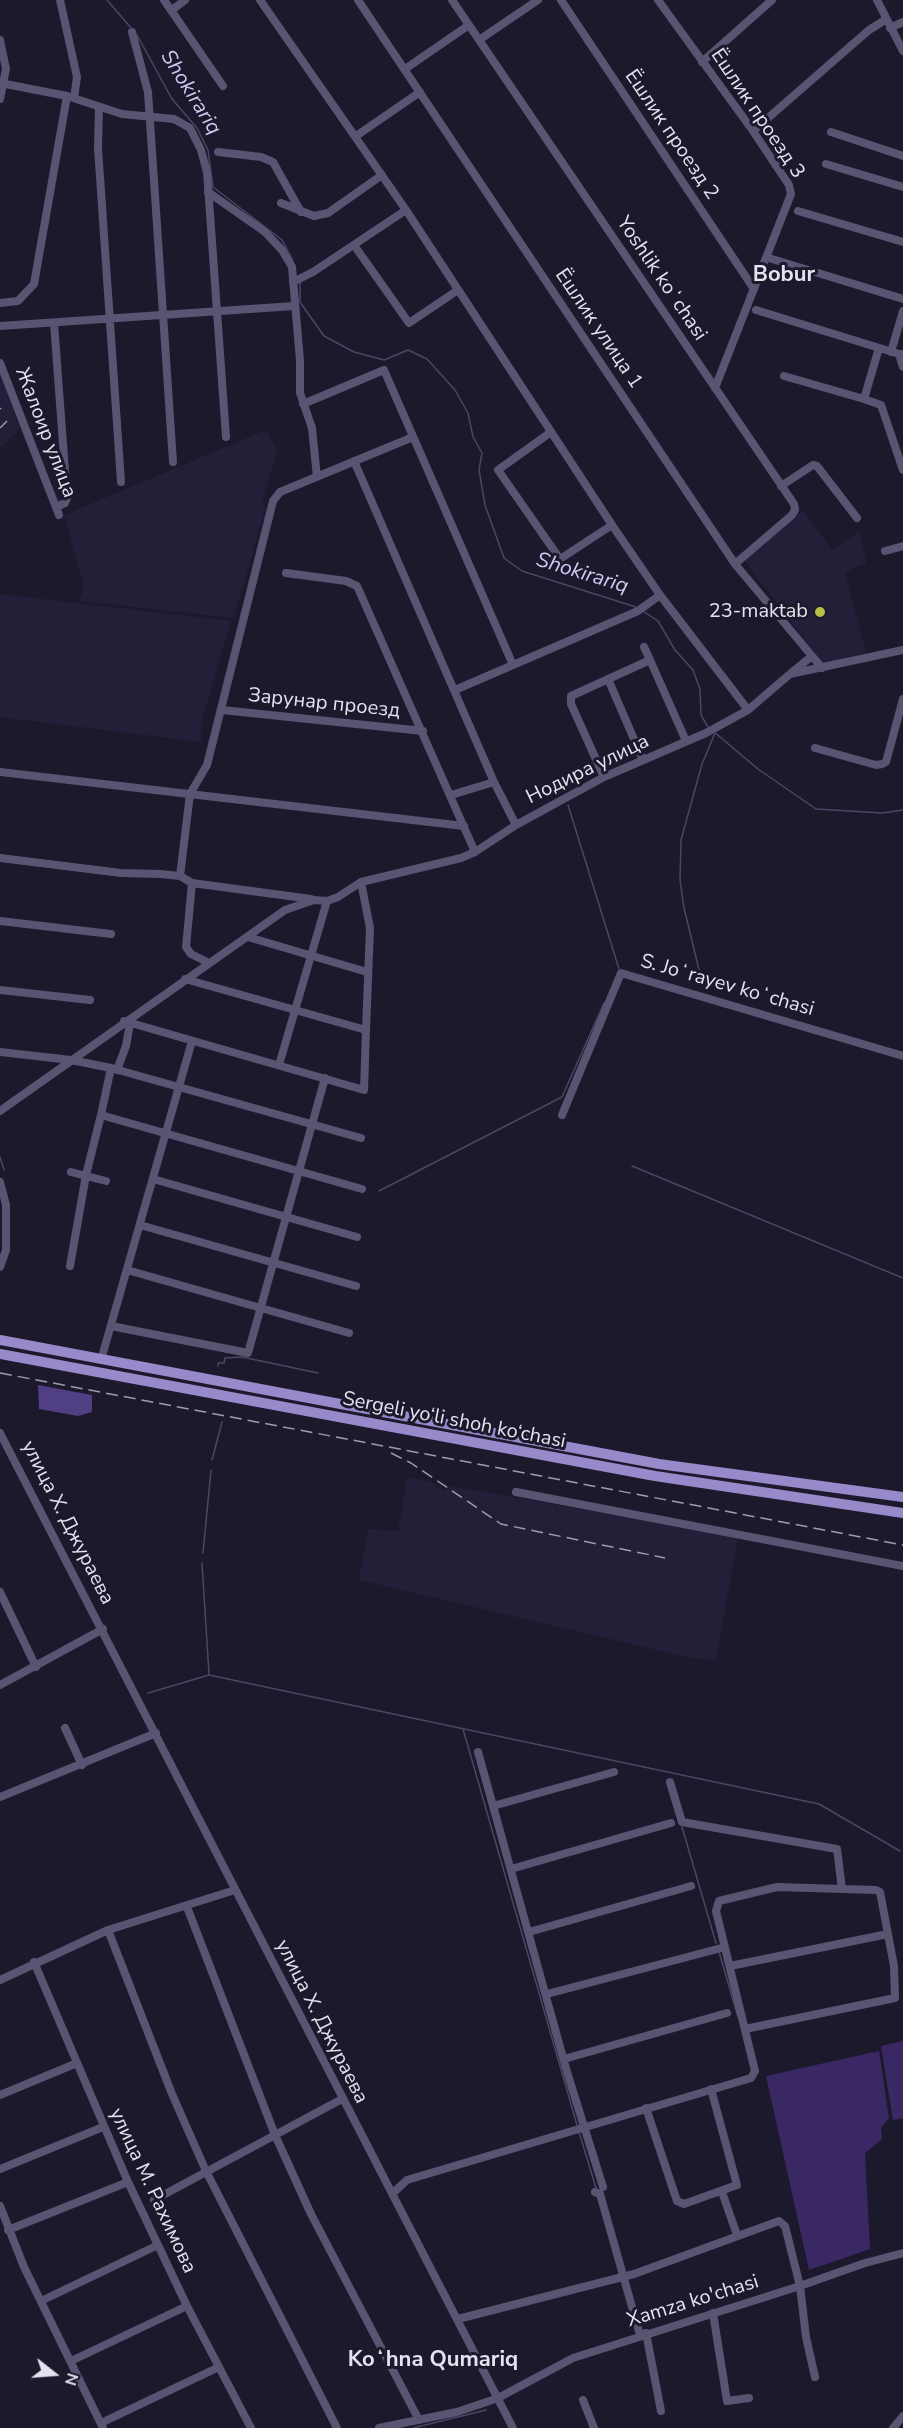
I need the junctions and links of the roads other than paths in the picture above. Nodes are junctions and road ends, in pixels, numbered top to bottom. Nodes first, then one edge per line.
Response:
1 (60, 0) edge
2 (164, 0) edge
3 (185, 0) edge
4 (260, 0) edge
5 (358, 0) edge
6 (452, 0) edge
7 (538, 0) edge
8 (561, 0) edge
9 (658, 0) edge
10 (772, 0) edge
11 (878, 0) edge
12 (172, 10) junction
13 (903, 22) edge
14 (888, 24) junction
15 (469, 25) junction
16 (132, 32) dead end
17 (0, 40) edge
18 (479, 40) junction
19 (903, 51) edge
20 (702, 62) junction
21 (405, 69) junction
22 (2, 84) edge
23 (223, 86) dead end
24 (420, 92) junction
25 (70, 97) junction
26 (0, 99) edge
27 (99, 107) junction
28 (149, 117) junction
29 (753, 131) junction
30 (831, 132) dead end
31 (356, 136) junction
32 (218, 152) dead end
33 (903, 156) edge
34 (826, 164) dead end
35 (382, 175) junction
36 (903, 187) edge
37 (208, 192) junction
38 (281, 203) dead end
39 (406, 210) junction
40 (798, 211) dead end
41 (302, 212) junction
42 (903, 242) edge
43 (354, 245) junction
44 (772, 259) dead end
45 (298, 279) junction
46 (754, 289) junction
47 (458, 290) junction
48 (903, 299) edge
49 (0, 302) edge
50 (294, 306) junction
51 (756, 310) dead end
52 (0, 311) edge
53 (217, 311) junction
54 (903, 311) edge
55 (162, 316) junction
56 (110, 320) junction
57 (54, 323) junction
58 (0, 326) edge
59 (879, 348) junction
60 (898, 353) edge
61 (0, 363) edge
62 (903, 368) edge
63 (784, 376) dead end
64 (716, 388) junction
65 (864, 399) junction
66 (303, 404) junction
67 (551, 432) junction
68 (413, 436) junction
69 (226, 437) dead end
70 (354, 461) junction
71 (173, 462) dead end
72 (903, 470) edge
73 (317, 477) junction
74 (121, 482) dead end
75 (781, 486) junction
76 (857, 518) dead end
77 (612, 525) junction
78 (903, 546) edge
79 (885, 551) dead end
80 (735, 564) junction
81 (286, 573) dead end
82 (660, 595) junction
83 (644, 647) dead end
84 (903, 650) edge
85 (812, 656) junction
86 (650, 660) junction
87 (513, 665) junction
88 (822, 668) junction
89 (790, 674) junction
90 (608, 679) junction
91 (455, 690) junction
92 (903, 699) edge
93 (222, 710) junction
94 (748, 710) junction
95 (423, 731) junction
96 (687, 741) junction
97 (815, 748) dead end
98 (644, 760) junction
99 (0, 772) edge
100 (604, 777) junction
101 (494, 782) junction
102 (190, 794) junction
103 (451, 795) junction
104 (516, 825) junction
105 (464, 826) junction
106 (475, 852) junction
107 (0, 858) edge
108 (180, 876) junction
109 (362, 882) junction
110 (192, 883) junction
111 (314, 900) junction
112 (327, 901) junction
113 (0, 921) edge
114 (111, 934) dead end
115 (248, 937) junction
116 (311, 955) junction
117 (209, 963) junction
118 (367, 972) junction
119 (185, 979) junction
120 (0, 990) edge
121 (90, 1000) dead end
122 (295, 1010) junction
123 (127, 1022) junction
124 (366, 1030) junction
125 (192, 1041) junction
126 (0, 1052) edge
127 (903, 1056) edge
128 (71, 1060) junction
129 (279, 1065) junction
130 (114, 1069) junction
131 (325, 1078) junction
132 (179, 1087) junction
133 (0, 1111) edge
134 (101, 1115) junction
135 (562, 1115) dead end
136 (312, 1124) junction
137 (166, 1133) junction
138 (361, 1138) dead end
139 (299, 1171) junction
140 (71, 1172) dead end
141 (86, 1175) junction
142 (153, 1179) junction
143 (106, 1181) dead end
144 (0, 1182) edge
145 (362, 1189) dead end
146 (286, 1217) junction
147 (140, 1225) junction
148 (357, 1237) dead end
149 (273, 1263) junction
150 (70, 1266) dead end
151 (0, 1267) edge
152 (127, 1270) junction
153 (356, 1286) dead end
154 (261, 1308) junction
155 (111, 1326) junction
156 (349, 1333) dead end
157 (0, 1340) edge
158 (0, 1354) edge
159 (101, 1360) junction
160 (0, 1433) edge
161 (516, 1492) dead end
162 (903, 1497) edge
163 (903, 1513) edge
164 (903, 1566) edge
165 (0, 1592) edge
166 (103, 1629) junction
167 (36, 1667) junction
168 (0, 1685) edge
169 (65, 1728) dead end
170 (156, 1733) junction
171 (478, 1752) dead end
172 (82, 1766) junction
173 (614, 1772) dead end
174 (670, 1782) dead end
175 (0, 1797) edge
176 (493, 1806) junction
177 (671, 1823) dead end
178 (511, 1869) junction
179 (691, 1886) dead end
180 (842, 1889) junction
181 (235, 1890) junction
182 (187, 1907) junction
183 (108, 1930) junction
184 (529, 1932) junction
185 (888, 1934) junction
186 (725, 1947) junction
187 (34, 1962) junction
188 (730, 1966) junction
189 (894, 1966) junction
190 (903, 1970) edge
191 (0, 1980) edge
192 (547, 1994) junction
193 (727, 2013) dead end
194 (745, 2029) junction
195 (564, 2059) junction
196 (77, 2063) junction
197 (711, 2089) junction
198 (0, 2095) edge
199 (342, 2099) junction
200 (646, 2109) junction
201 (103, 2127) junction
202 (585, 2127) junction
203 (275, 2135) junction
204 (0, 2169) edge
205 (206, 2171) junction
206 (128, 2182) junction
207 (722, 2192) junction
208 (393, 2193) junction
209 (154, 2200) dead end
210 (0, 2206) edge
211 (8, 2230) junction
212 (737, 2235) junction
213 (158, 2245) junction
214 (903, 2253) edge
215 (622, 2275) junction
216 (800, 2286) junction
217 (41, 2301) junction
218 (187, 2306) junction
219 (713, 2313) junction
220 (458, 2319) junction
221 (643, 2334) junction
222 (71, 2361) junction
223 (219, 2367) junction
224 (815, 2377) dead end
225 (498, 2398) junction
226 (749, 2398) dead end
227 (582, 2400) dead end
228 (661, 2411) dead end
229 (903, 2416) edge
230 (419, 2420) junction
231 (102, 2425) edge
232 (248, 2427) edge
233 (338, 2428) edge
234 (379, 2428) edge
235 (513, 2428) edge
236 (594, 2428) edge
237 (893, 2428) edge

1 - 25 street
2 - 12 street
3 - 12 street
4 - 31 street
5 - 21 street, Ёшлик улица 1
6 - 15 street, Yoshlik koʻchasi
7 - 18 street
8 - 46 street, Ёшлик проезд 2
9 - 20 street, Ёшлик проезд 3
10 - 20 street
11 - 14 street
12 - 23 street
13 - 14 street
14 - 19 street
14 - 29 street
15 - 18 street, Yoshlik koʻchasi
15 - 21 street
16 - 28 street
17 - 22 street
18 - 64 street, Yoshlik koʻchasi
20 - 29 street, Ёшлик проезд 3
21 - 24 street, Ёшлик улица 1
22 - 25 street
22 - 26 street
24 - 31 street
24 - 80 street, Ёшлик улица 1
25 - 27 street
25 - 49 street
27 - 28 street
27 - 56 street
28 - 37 street
28 - 55 street
29 - 46 street, Ёшлик проезд 3
30 - 33 street
31 - 35 street
32 - 41 street
34 - 36 street
35 - 39 street
35 - 41 street
37 - 45 street
37 - 53 street
38 - 41 street
39 - 43 street
39 - 47 street
40 - 42 street
43 - 45 street
43 - 47 street
44 - 48 street
45 - 50 street
46 - 64 street, Ёшлик проезд 3
47 - 67 street
49 - 52 street
50 - 53 street
50 - 66 street
51 - 59 street
53 - 55 street
53 - 69 street
54 - 60 street
55 - 56 street
55 - 71 street
56 - 57 street
56 - 74 street
57 - 58 street
57 - 61 street, Жалоир улица
59 - 60 street
59 - 65 street
60 - 62 street
63 - 65 street
64 - 75 street, Yoshlik koʻchasi
65 - 72 street
66 - 68 street
66 - 73 street
67 - 77 street
67 - 77 street
68 - 70 street
68 - 87 street
70 - 73 street
70 - 91 street
73 - 93 street
75 - 76 street
75 - 80 street, Yoshlik koʻchasi
77 - 82 street
78 - 79 street
80 - 85 street, Ёшлик улица 1
81 - 95 street
82 - 87 street
82 - 94 street
83 - 86 street
84 - 88 street
85 - 88 street, Ёшлик улица 1
85 - 89 street, Нодира улица
86 - 90 street
86 - 96 street
87 - 91 street
88 - 89 street
89 - 94 street, Нодира улица
90 - 98 street
90 - 100 street
91 - 101 street
92 - 97 street
93 - 95 street, Зарунар проезд
93 - 102 street
94 - 96 street, Нодира улица
95 - 103 street
96 - 98 street, Нодира улица
98 - 100 street, Нодира улица
99 - 102 street
100 - 104 street, Нодира улица
101 - 103 street
101 - 104 street
102 - 105 street
102 - 108 street
103 - 105 street
104 - 106 street, Нодира улица
105 - 106 street
106 - 109 street, Нодира улица
107 - 108 street
108 - 110 street
109 - 112 street, Нодира улица
109 - 118 street
110 - 111 street
110 - 117 street
111 - 112 street
111 - 115 street
112 - 116 street
113 - 114 street
115 - 116 street
115 - 117 street
116 - 118 street
116 - 122 street
117 - 119 street
118 - 124 street
119 - 122 street
119 - 123 street
120 - 121 street
122 - 124 street
122 - 129 street
123 - 125 street
123 - 128 street
123 - 130 street
124 - 131 street
125 - 129 street
125 - 132 street
126 - 128 street
127 - 135 street, S. Joʻrayev koʻchasi
128 - 130 street
128 - 133 street
129 - 131 street
130 - 132 street
130 - 134 street
131 - 136 street
132 - 136 street
132 - 137 street
134 - 137 street
134 - 141 street
136 - 138 street
136 - 139 street
137 - 139 street
137 - 142 street
139 - 145 street
139 - 146 street
140 - 141 street
141 - 143 street
141 - 150 street
142 - 146 street
142 - 147 street
144 - 151 street
146 - 148 street
146 - 149 street
147 - 149 street
147 - 152 street
149 - 153 street
149 - 154 street
152 - 154 street
152 - 155 street
154 - 155 street
154 - 156 street
155 - 159 street
157 - 159 main road, Sergeli yo‘li shoh ko‘chasi
158 - 163 main road, Sergeli yo‘li shoh ko‘chasi
159 - 162 main road, Sergeli yo‘li shoh ko‘chasi
160 - 166 street, улица Х. Джураева
161 - 164 street
165 - 167 street
166 - 167 street, улица Х. Джураева
166 - 170 street, улица Х. Джураева
167 - 168 street, улица Х. Джураева
169 - 172 street
170 - 172 street
170 - 181 street, улица Х. Джураева
171 - 176 street
172 - 175 street
173 - 176 street
174 - 180 street
176 - 178 street
177 - 178 street
178 - 184 street
179 - 184 street
180 - 185 street
180 - 186 street
181 - 182 street
181 - 199 street, улица Х. Джураева
182 - 183 street
182 - 203 street
183 - 187 street
183 - 205 street
184 - 192 street
185 - 188 street
185 - 189 street
186 - 188 street
186 - 192 street
187 - 191 street
187 - 196 street, улица М. Рахимова
188 - 194 street
189 - 190 street
189 - 194 street
192 - 195 street
193 - 195 street
194 - 197 street
195 - 202 street
196 - 198 street
196 - 201 street, улица М. Рахимова
197 - 200 street
197 - 207 street
199 - 203 street
199 - 208 street, улица Х. Джураева
200 - 202 street
200 - 207 street
201 - 204 street
201 - 206 street, улица М. Рахимова
202 - 208 street
202 - 215 street
203 - 205 street
203 - 230 street
205 - 209 street
205 - 233 street
206 - 211 street
206 - 213 street, улица М. Рахимова
207 - 212 street
208 - 220 street, улица Х. Джураева
210 - 211 street
211 - 217 street
212 - 215 street
212 - 216 street
213 - 217 street
213 - 218 street, улица М. Рахимова
214 - 216 street, Xamza ko'chasi
215 - 220 street
215 - 221 street
216 - 219 street, Xamza ko'chasi
216 - 224 street
217 - 222 street
218 - 222 street
218 - 223 street, улица М. Рахимова
219 - 221 street, Xamza ko'chasi
219 - 226 street
220 - 225 street, улица Х. Джураева
221 - 225 street, Xamza ko'chasi
221 - 228 street
222 - 231 street
223 - 231 street
223 - 232 street, улица М. Рахимова
225 - 230 street, Xamza ko'chasi
225 - 235 street, улица Х. Джураева
227 - 236 street
229 - 237 street
230 - 234 street, Xamza ko'chasi

